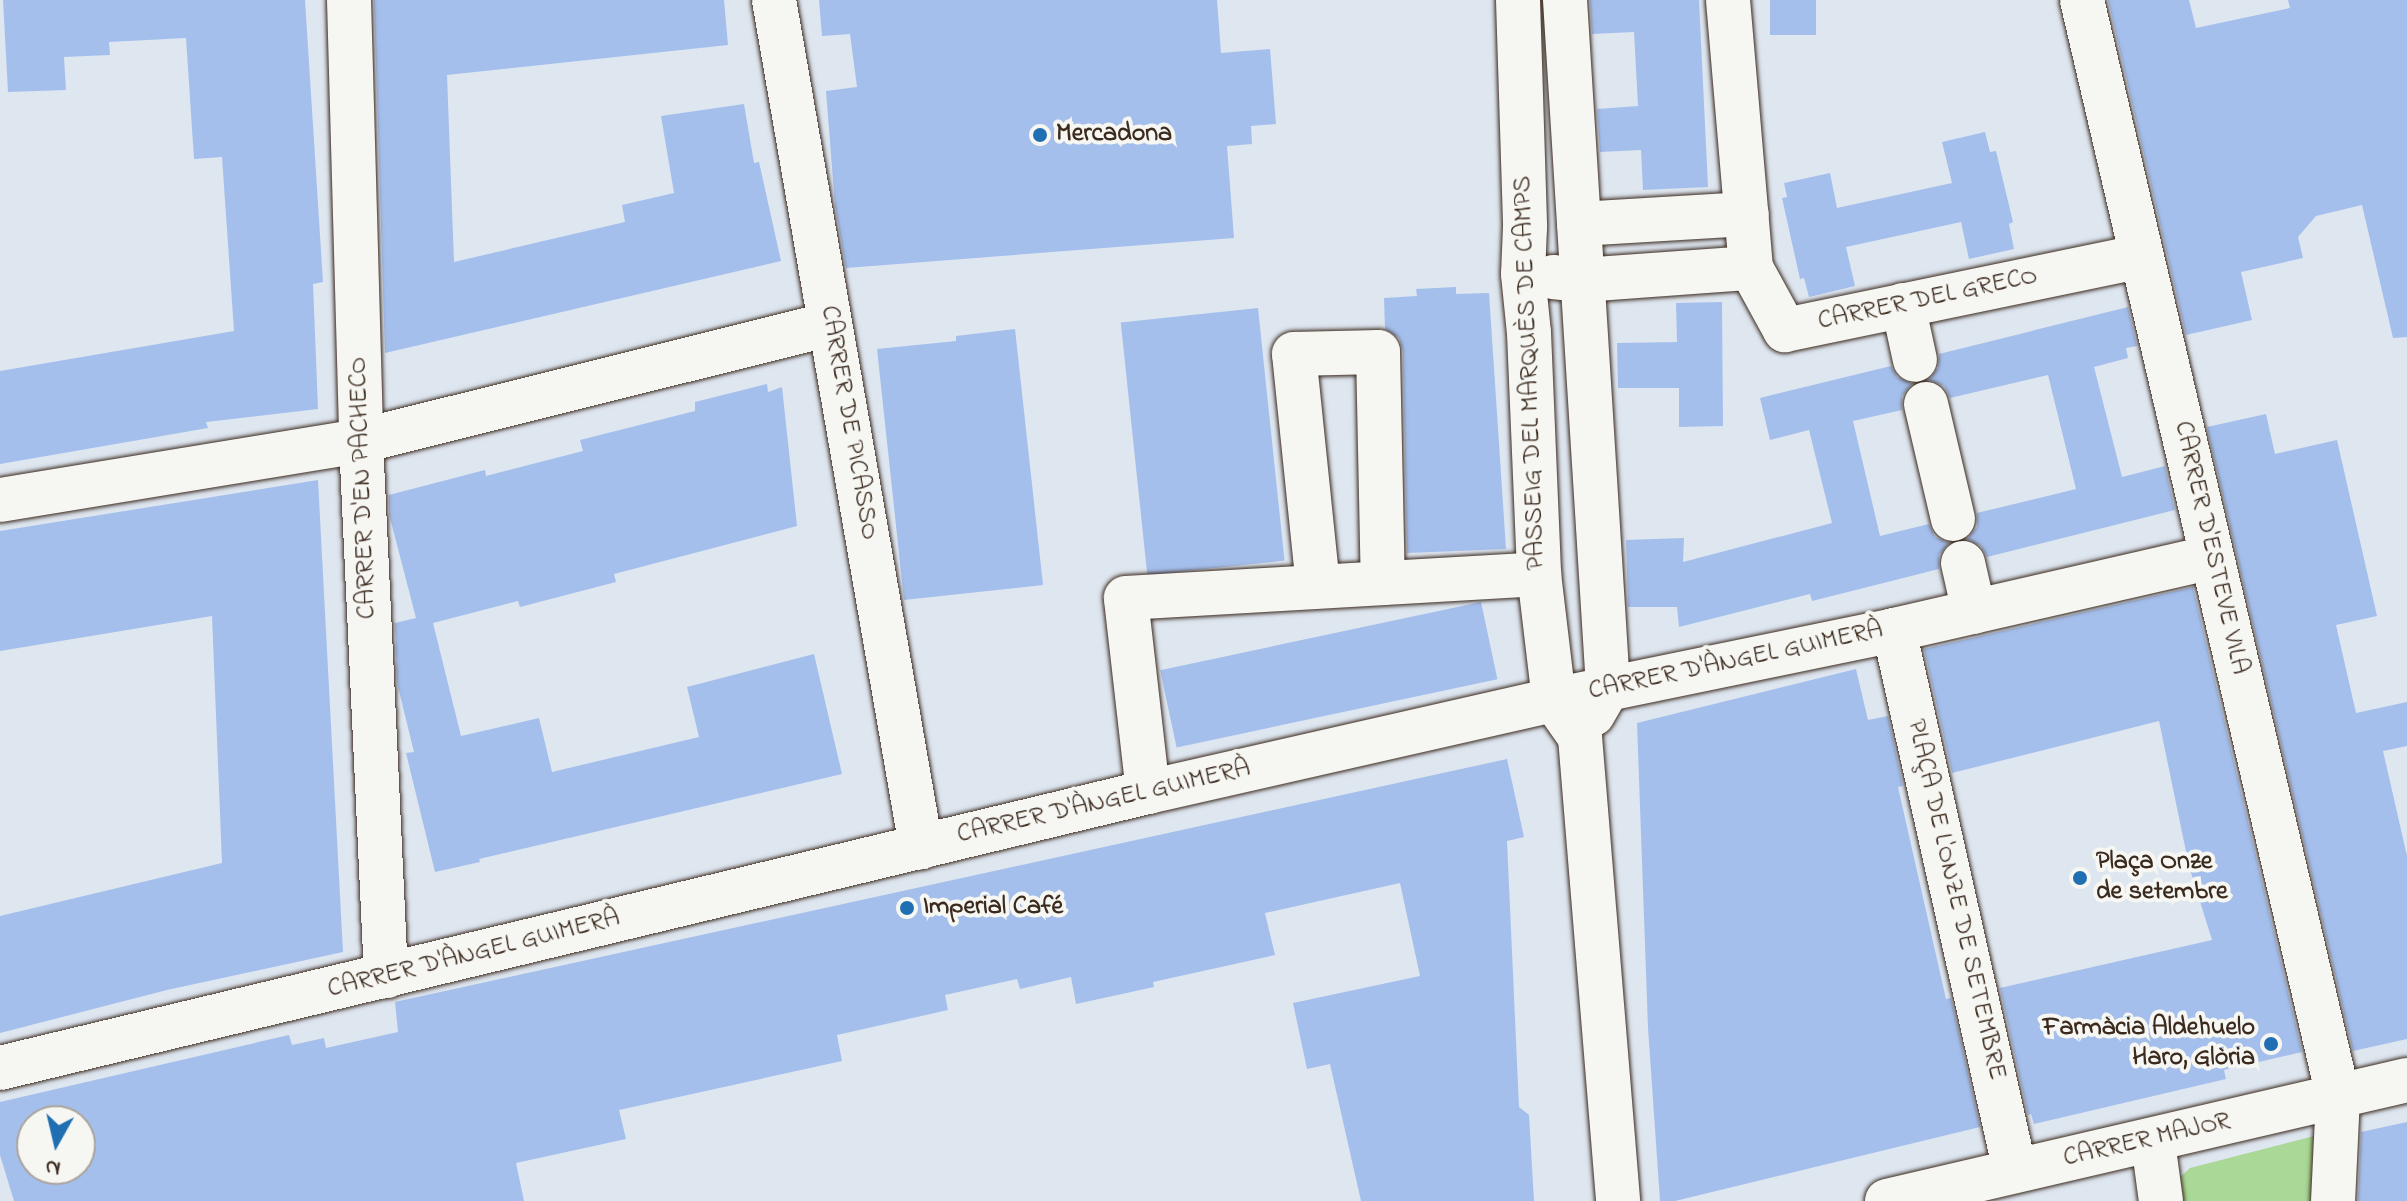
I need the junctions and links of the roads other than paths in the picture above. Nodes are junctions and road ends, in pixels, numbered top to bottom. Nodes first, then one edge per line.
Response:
1 (349, 0) edge
2 (774, 0) edge
3 (1518, 0) edge
4 (1565, 0) edge
5 (1728, 0) edge
6 (2082, 0) edge
7 (1747, 214) junction
8 (1579, 224) junction
9 (2141, 256) junction
10 (1751, 268) junction
11 (1523, 274) junction
12 (1582, 280) junction
13 (1903, 305) junction
14 (830, 324) junction
15 (1915, 360) dead end
16 (1926, 404) dead end
17 (361, 441) junction
18 (0, 500) edge
19 (1953, 519) dead end
20 (2212, 557) junction
21 (1963, 563) dead end
22 (1539, 574) junction
23 (1383, 583) junction
24 (1318, 586) junction
25 (1974, 612) junction
26 (1894, 630) junction
27 (1608, 688) junction
28 (1554, 700) junction
29 (1580, 737) junction
30 (1148, 792) junction
31 (921, 847) junction
32 (386, 976) junction
33 (0, 1068) edge
34 (2407, 1080) edge
35 (2338, 1096) junction
36 (2153, 1142) junction
37 (2015, 1171) junction
38 (1618, 1201) edge
39 (1887, 1201) edge
40 (2161, 1201) edge
41 (2333, 1201) edge

1 - 17 street, CARRER D'EN PACHECO
2 - 14 street, CARRER DE PICASSO
3 - 11 street, PASSEIG DEL MARQUÈS DE CAMPS
4 - 8 street, PASSEIG DEL MARQUÈS DE CAMPS
5 - 7 street, CARRER DEL GRECO
6 - 9 street, CARRER D'ESTEVE VILA
7 - 8 street
7 - 10 street, CARRER DEL GRECO
8 - 12 street, PASSEIG DEL MARQUÈS DE CAMPS
9 - 13 street, CARRER DEL GRECO
9 - 20 street, CARRER D'ESTEVE VILA
10 - 12 street
10 - 13 street, CARRER DEL GRECO
11 - 12 street
11 - 22 street, PASSEIG DEL MARQUÈS DE CAMPS
12 - 27 street, PASSEIG DEL MARQUÈS DE CAMPS
13 - 15 street
14 - 17 street
14 - 31 street, CARRER DE PICASSO
16 - 19 street
17 - 18 street
17 - 32 street, CARRER D'EN PACHECO
20 - 25 street, CARRER D'ÀNGEL GUIMERÀ
20 - 35 street, CARRER D'ESTEVE VILA
21 - 25 street
22 - 23 street
22 - 28 street, PASSEIG DEL MARQUÈS DE CAMPS
23 - 24 street
23 - 24 street
24 - 30 street
25 - 26 street, CARRER D'ÀNGEL GUIMERÀ
26 - 27 street, CARRER D'ÀNGEL GUIMERÀ
26 - 37 street, PLAÇA DE L'ONZE DE SETEMBRE
27 - 28 street, CARRER D'ÀNGEL GUIMERÀ
27 - 29 street
28 - 29 street, PASSEIG DEL MARQUÈS DE CAMPS
28 - 30 street, CARRER D'ÀNGEL GUIMERÀ
29 - 38 street
30 - 31 street, CARRER D'ÀNGEL GUIMERÀ
31 - 32 street, CARRER D'ÀNGEL GUIMERÀ
32 - 33 street, CARRER D'ÀNGEL GUIMERÀ
34 - 35 street, CARRER MAJOR
35 - 36 street, CARRER MAJOR
35 - 41 street, CARRER D'ESTEVE VILA
36 - 37 street, CARRER MAJOR
36 - 40 street
37 - 39 street, CARRER MAJOR

